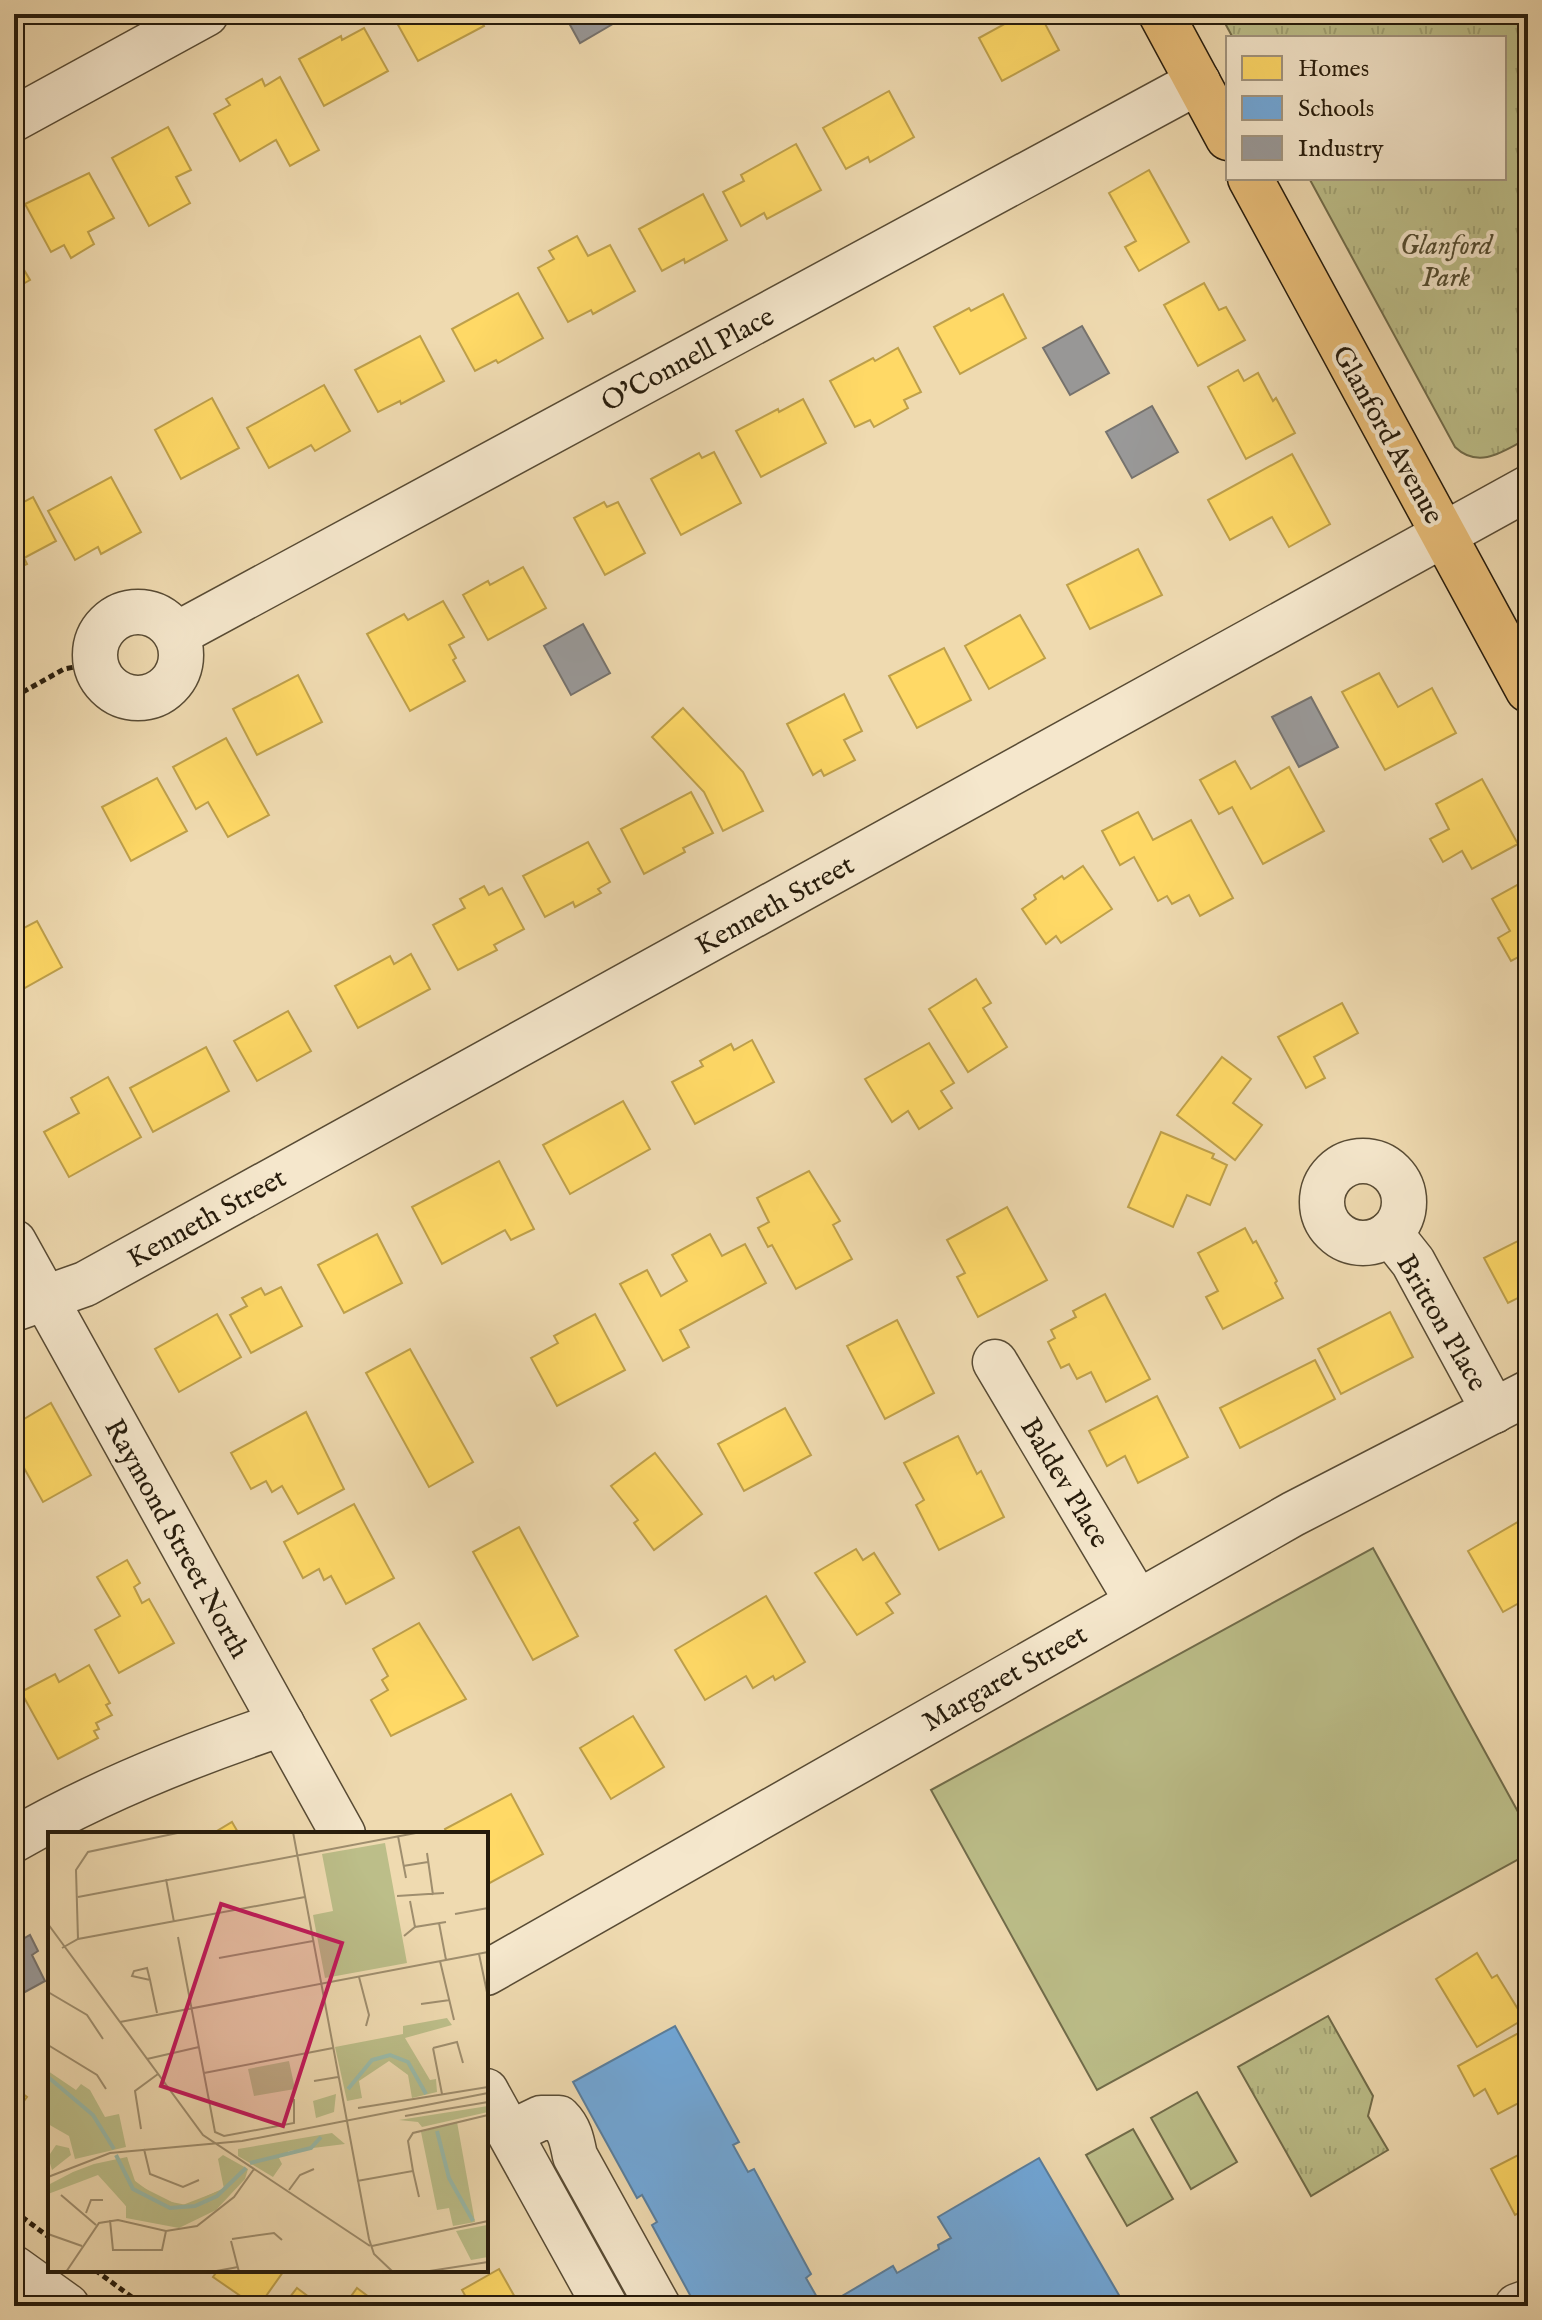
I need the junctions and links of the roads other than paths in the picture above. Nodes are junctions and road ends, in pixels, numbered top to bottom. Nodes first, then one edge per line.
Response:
1 (206, 14) edge
2 (1161, 14) edge
3 (1198, 82) junction
4 (14, 119) edge
5 (1226, 134) edge
6 (1251, 180) edge
7 (1528, 488) edge
8 (1444, 535) junction
9 (177, 634) junction
10 (1528, 690) edge
11 (1390, 1233) dead end
12 (14, 1242) edge
13 (29, 1304) edge
14 (995, 1362) dead end
15 (1511, 1402) edge
16 (1137, 1601) junction
17 (282, 1724) junction
18 (342, 1832) edge
19 (14, 1840) edge
20 (488, 1972) edge
21 (488, 2094) edge
22 (510, 2133) junction
23 (14, 2268) edge
24 (1528, 2302) edge
25 (67, 2306) edge
26 (605, 2306) edge
27 (658, 2306) edge
28 (1517, 2306) edge

1 - 4 street
2 - 3 main road
3 - 5 main road
3 - 9 street, O'Connell Place
6 - 8 main road, Glanford Avenue
7 - 8 street, Kenneth Street
8 - 10 main road, Glanford Avenue
8 - 13 street, Kenneth Street
9 - 9 street
11 - 15 street, Britton Place
12 - 13 street, Raymond Street North
13 - 17 street, Raymond Street North
14 - 16 street, Baldev Place
15 - 16 street, Margaret Street
16 - 20 street, Margaret Street
17 - 18 street, Raymond Street North
17 - 19 street
21 - 22 street
22 - 26 street
22 - 27 street
23 - 25 street
24 - 28 street

